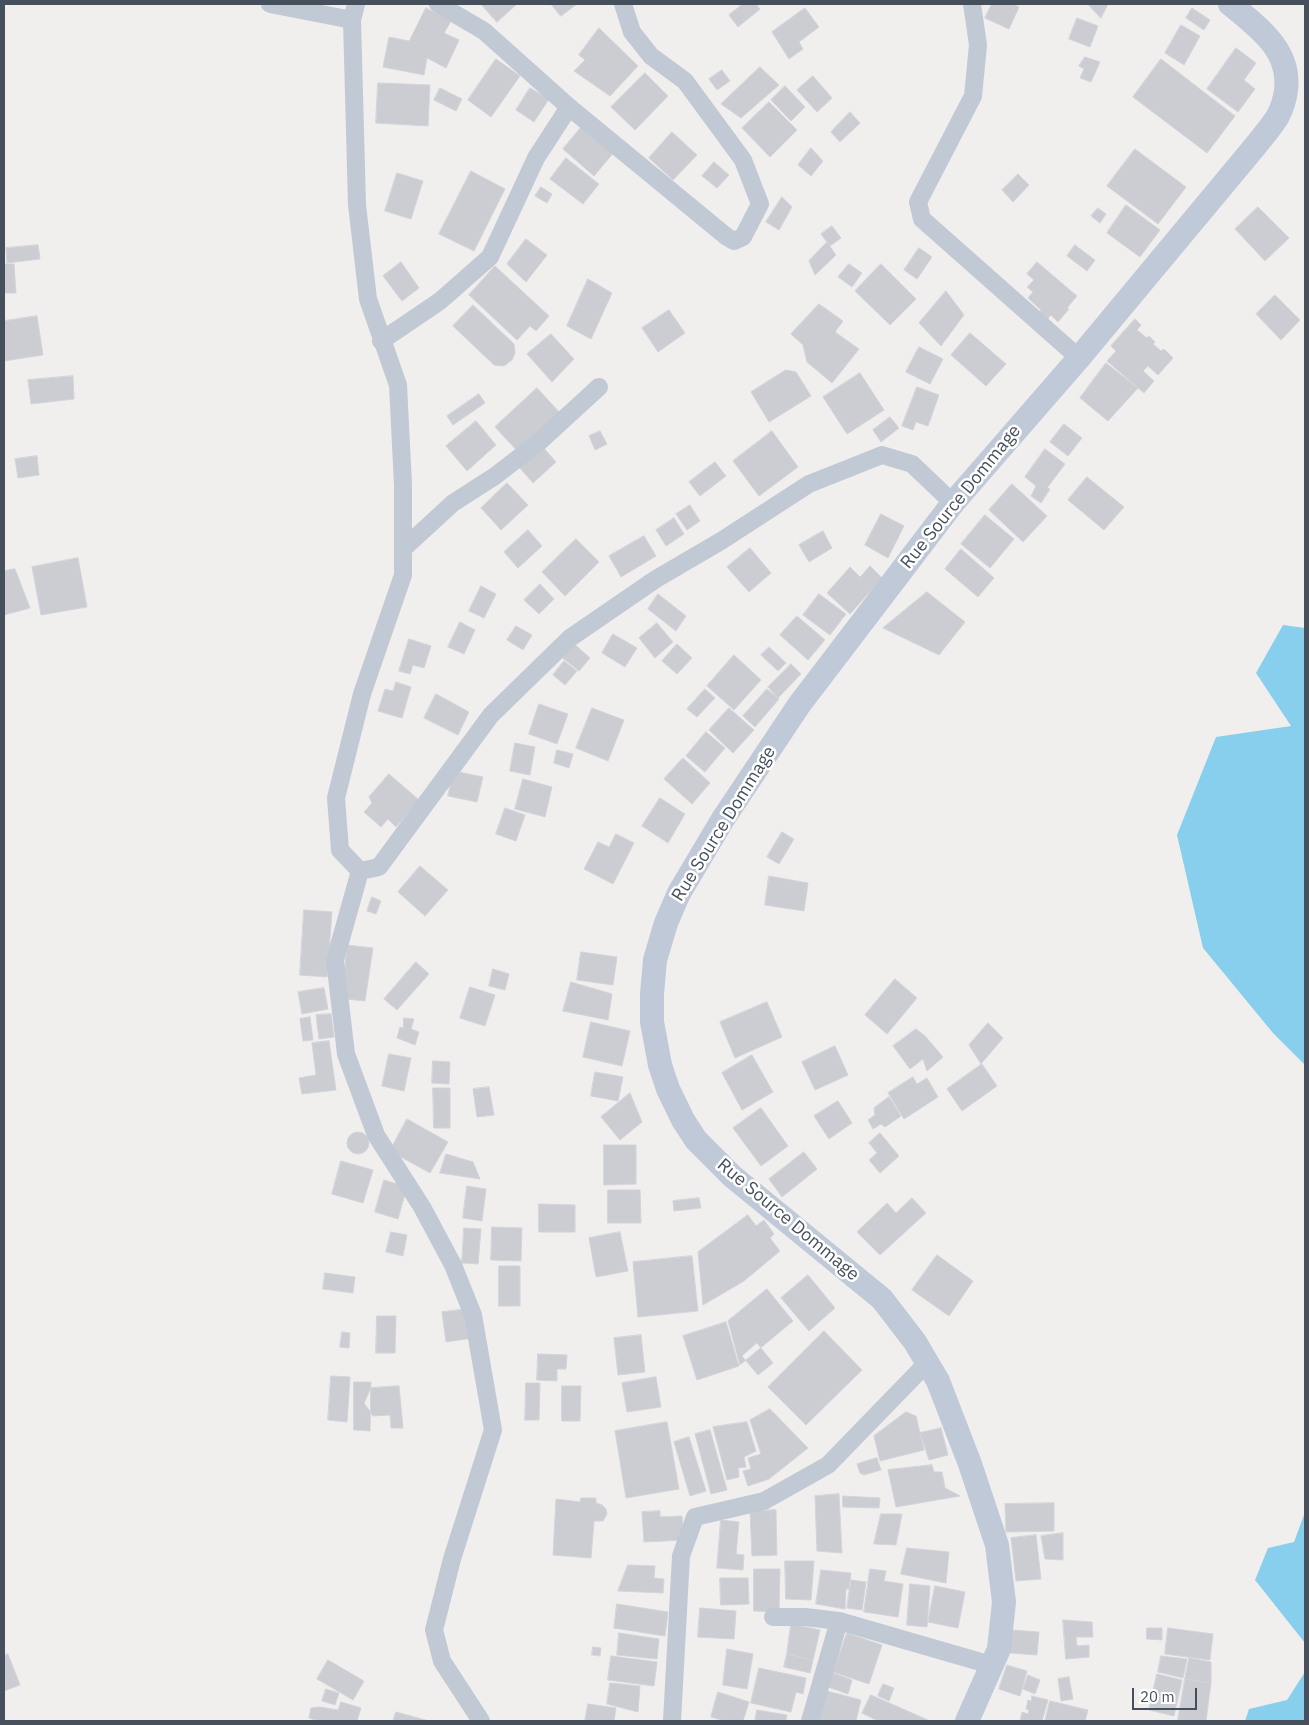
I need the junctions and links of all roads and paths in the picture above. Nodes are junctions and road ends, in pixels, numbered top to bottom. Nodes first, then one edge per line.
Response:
1 (270, 4) edge
2 (438, 4) edge
3 (624, 4) edge
4 (972, 4) edge
5 (1230, 4) edge
6 (354, 12) edge
7 (569, 107) junction
8 (381, 341) junction
9 (1079, 358) junction
10 (599, 387) dead end
11 (953, 503) junction
12 (403, 549) junction
13 (360, 871) junction
14 (928, 1362) junction
15 (773, 1617) dead end
16 (839, 1621) junction
17 (991, 1665) junction
18 (481, 1721) edge
19 (672, 1721) edge
20 (810, 1721) edge
21 (967, 1721) edge

1 - 6 street
2 - 7 street
3 - 7 street
4 - 9 street
5 - 9 main road, Rue Source Dommage
6 - 8 street
7 - 8 street
8 - 12 street
9 - 11 main road, Rue Source Dommage
10 - 12 street
11 - 13 street
11 - 14 main road, Rue Source Dommage
12 - 13 street
13 - 18 street
14 - 17 main road, Rue Source Dommage
14 - 19 street
15 - 16 street
16 - 17 street
16 - 20 street
17 - 21 main road, Rue Source Dommage

